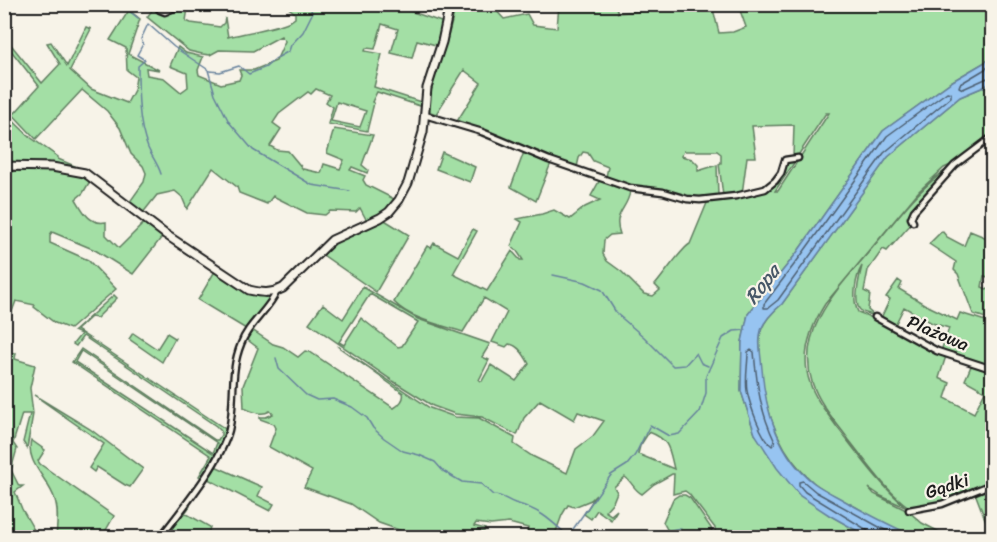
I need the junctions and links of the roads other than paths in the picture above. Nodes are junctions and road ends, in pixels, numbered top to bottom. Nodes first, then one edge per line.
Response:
1 (155, 4) edge
2 (174, 4) edge
3 (450, 4) edge
4 (425, 115) junction
5 (993, 137) edge
6 (798, 159) dead end
7 (4, 166) edge
8 (913, 222) dead end
9 (277, 291) junction
10 (875, 317) dead end
11 (993, 369) edge
12 (993, 484) edge
13 (909, 510) dead end
14 (160, 537) edge

1 - 2 street
3 - 4 street
4 - 6 street
4 - 9 street
5 - 8 street
7 - 9 street
9 - 14 street
10 - 11 street, Plażowa
12 - 13 street, Gądki

